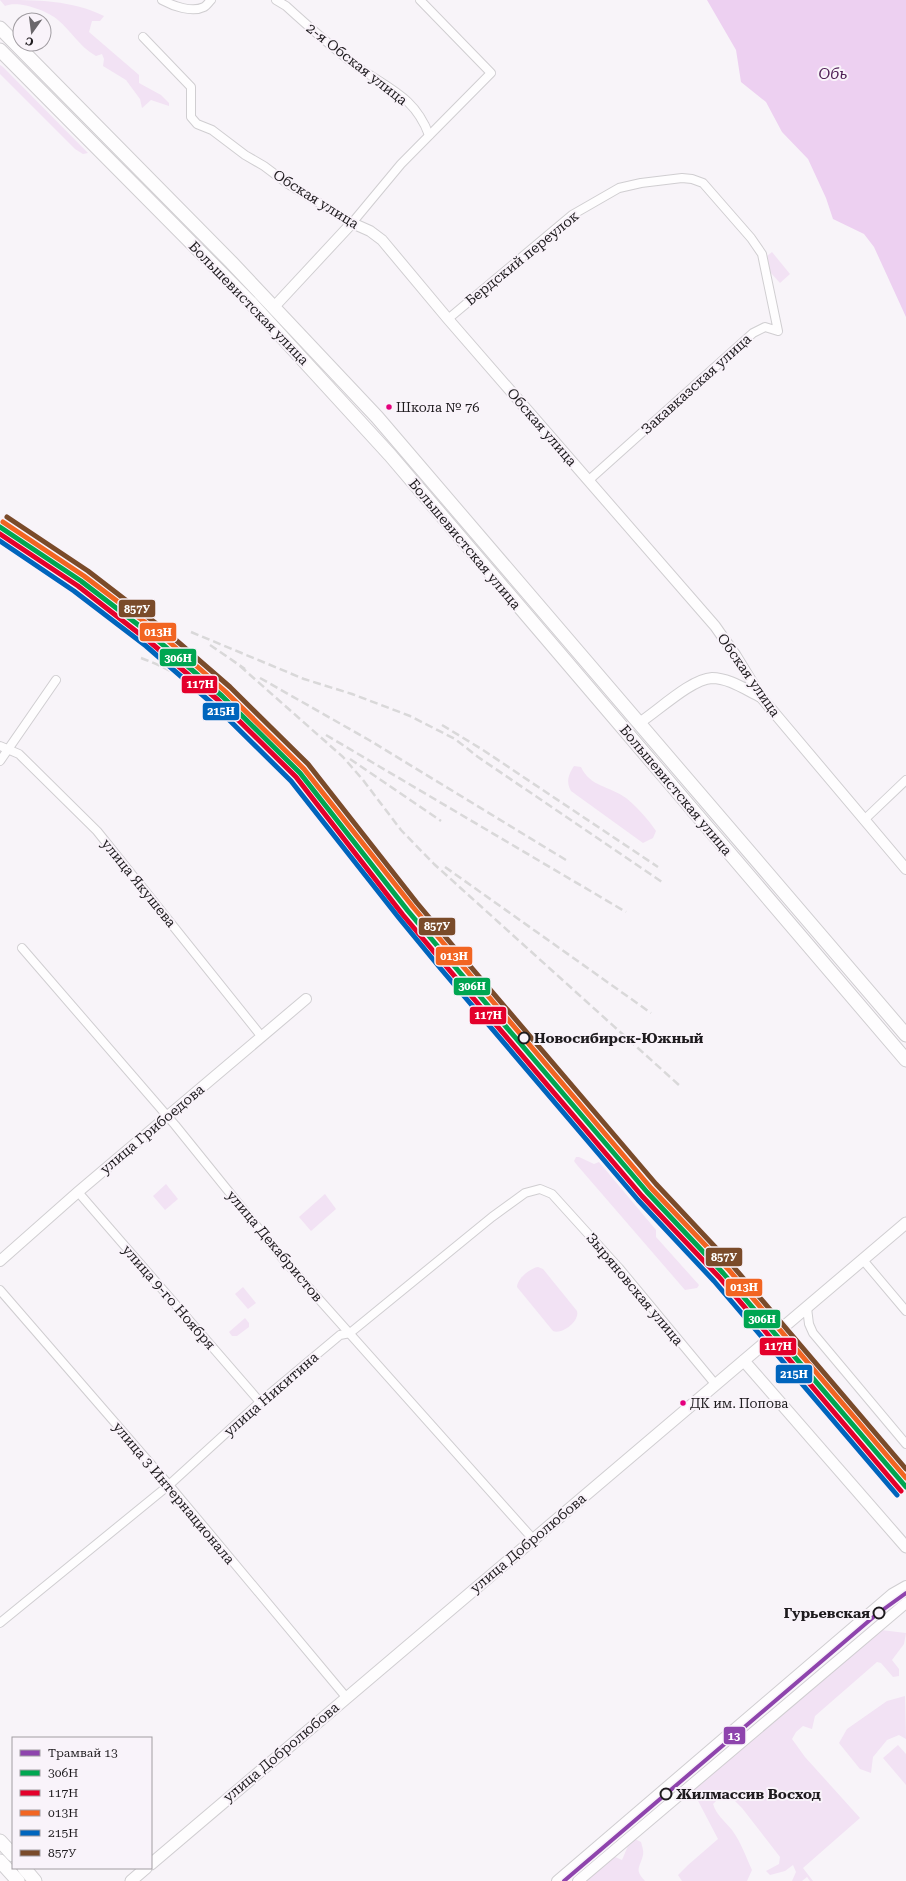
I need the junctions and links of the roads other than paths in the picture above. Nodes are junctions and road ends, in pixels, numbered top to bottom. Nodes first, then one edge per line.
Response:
1 (162, 0) edge
2 (211, 0) edge
3 (276, 0) edge
4 (420, 0) edge
5 (0, 28) edge
6 (143, 37) dead end
7 (0, 50) edge
8 (429, 135) junction
9 (619, 188) joint
10 (352, 222) junction
11 (274, 308) junction
12 (448, 319) junction
13 (589, 480) junction
14 (56, 680) dead end
15 (761, 697) junction
16 (640, 723) junction
17 (0, 746) edge
18 (9, 749) junction
19 (0, 761) edge
20 (906, 780) edge
21 (864, 820) junction
22 (906, 869) edge
23 (22, 948) dead end
24 (306, 999) dead end
25 (906, 1035) edge
26 (262, 1037) junction
27 (906, 1060) edge
28 (168, 1116) junction
29 (78, 1192) junction
30 (552, 1194) joint
31 (906, 1223) edge
32 (863, 1260) junction
33 (0, 1261) edge
34 (0, 1290) edge
35 (807, 1308) junction
36 (906, 1311) edge
37 (350, 1333) junction
38 (744, 1361) junction
39 (716, 1385) junction
40 (260, 1402) junction
41 (906, 1444) edge
42 (169, 1485) junction
43 (532, 1539) junction
44 (906, 1547) edge
45 (906, 1586) edge
46 (906, 1603) edge
47 (0, 1623) edge
48 (346, 1697) junction
49 (0, 1840) edge
50 (12, 1855) edge
51 (0, 1861) edge
52 (152, 1863) edge
53 (25, 1869) edge
54 (145, 1869) edge
55 (18, 1881) edge
56 (35, 1881) edge
57 (130, 1881) edge
58 (557, 1881) edge
59 (578, 1881) edge

1 - 2 street
3 - 8 street, 2-я Обская улица
4 - 8 street
5 - 11 main road, Большевистская улица
6 - 10 street, Обская улица
7 - 27 main road, Большевистская улица
8 - 10 street
9 - 12 street, Бердский переулок
9 - 13 street, Закавказская улица
10 - 11 street
10 - 12 street, Обская улица
11 - 16 main road, Большевистская улица
12 - 13 street, Обская улица
13 - 15 street, Обская улица
14 - 18 street
15 - 16 street
15 - 21 street, Обская улица
16 - 25 main road, Большевистская улица
17 - 18 street, улица Якушева
18 - 19 street
18 - 26 street, улица Якушева
20 - 21 street
21 - 22 street, Обская улица
23 - 28 street, улица Декабристов
24 - 26 street, улица Грибоедова
26 - 28 street, улица Грибоедова
28 - 29 street, улица Грибоедова
28 - 37 street, улица Декабристов
29 - 33 street, улица Грибоедова
29 - 40 street, улица 9-го Ноября
30 - 37 street, улица Никитина
30 - 39 street, Зыряновская улица
31 - 32 main road, улица Добролюбова
32 - 35 main road, улица Добролюбова
32 - 36 street
34 - 42 street, улица 3 Интернационала
35 - 38 main road, улица Добролюбова
35 - 41 street
37 - 40 street, улица Никитина
37 - 43 street, улица Декабристов
38 - 39 main road, улица Добролюбова
38 - 44 main road
39 - 43 main road, улица Добролюбова
40 - 42 street, улица Никитина
42 - 47 street, улица Никитина
42 - 48 street, улица 3 Интернационала
43 - 48 main road, улица Добролюбова
45 - 58 street
46 - 59 street
48 - 52 main road, улица Добролюбова
49 - 50 main road
51 - 55 main road
53 - 56 main road
54 - 57 main road

